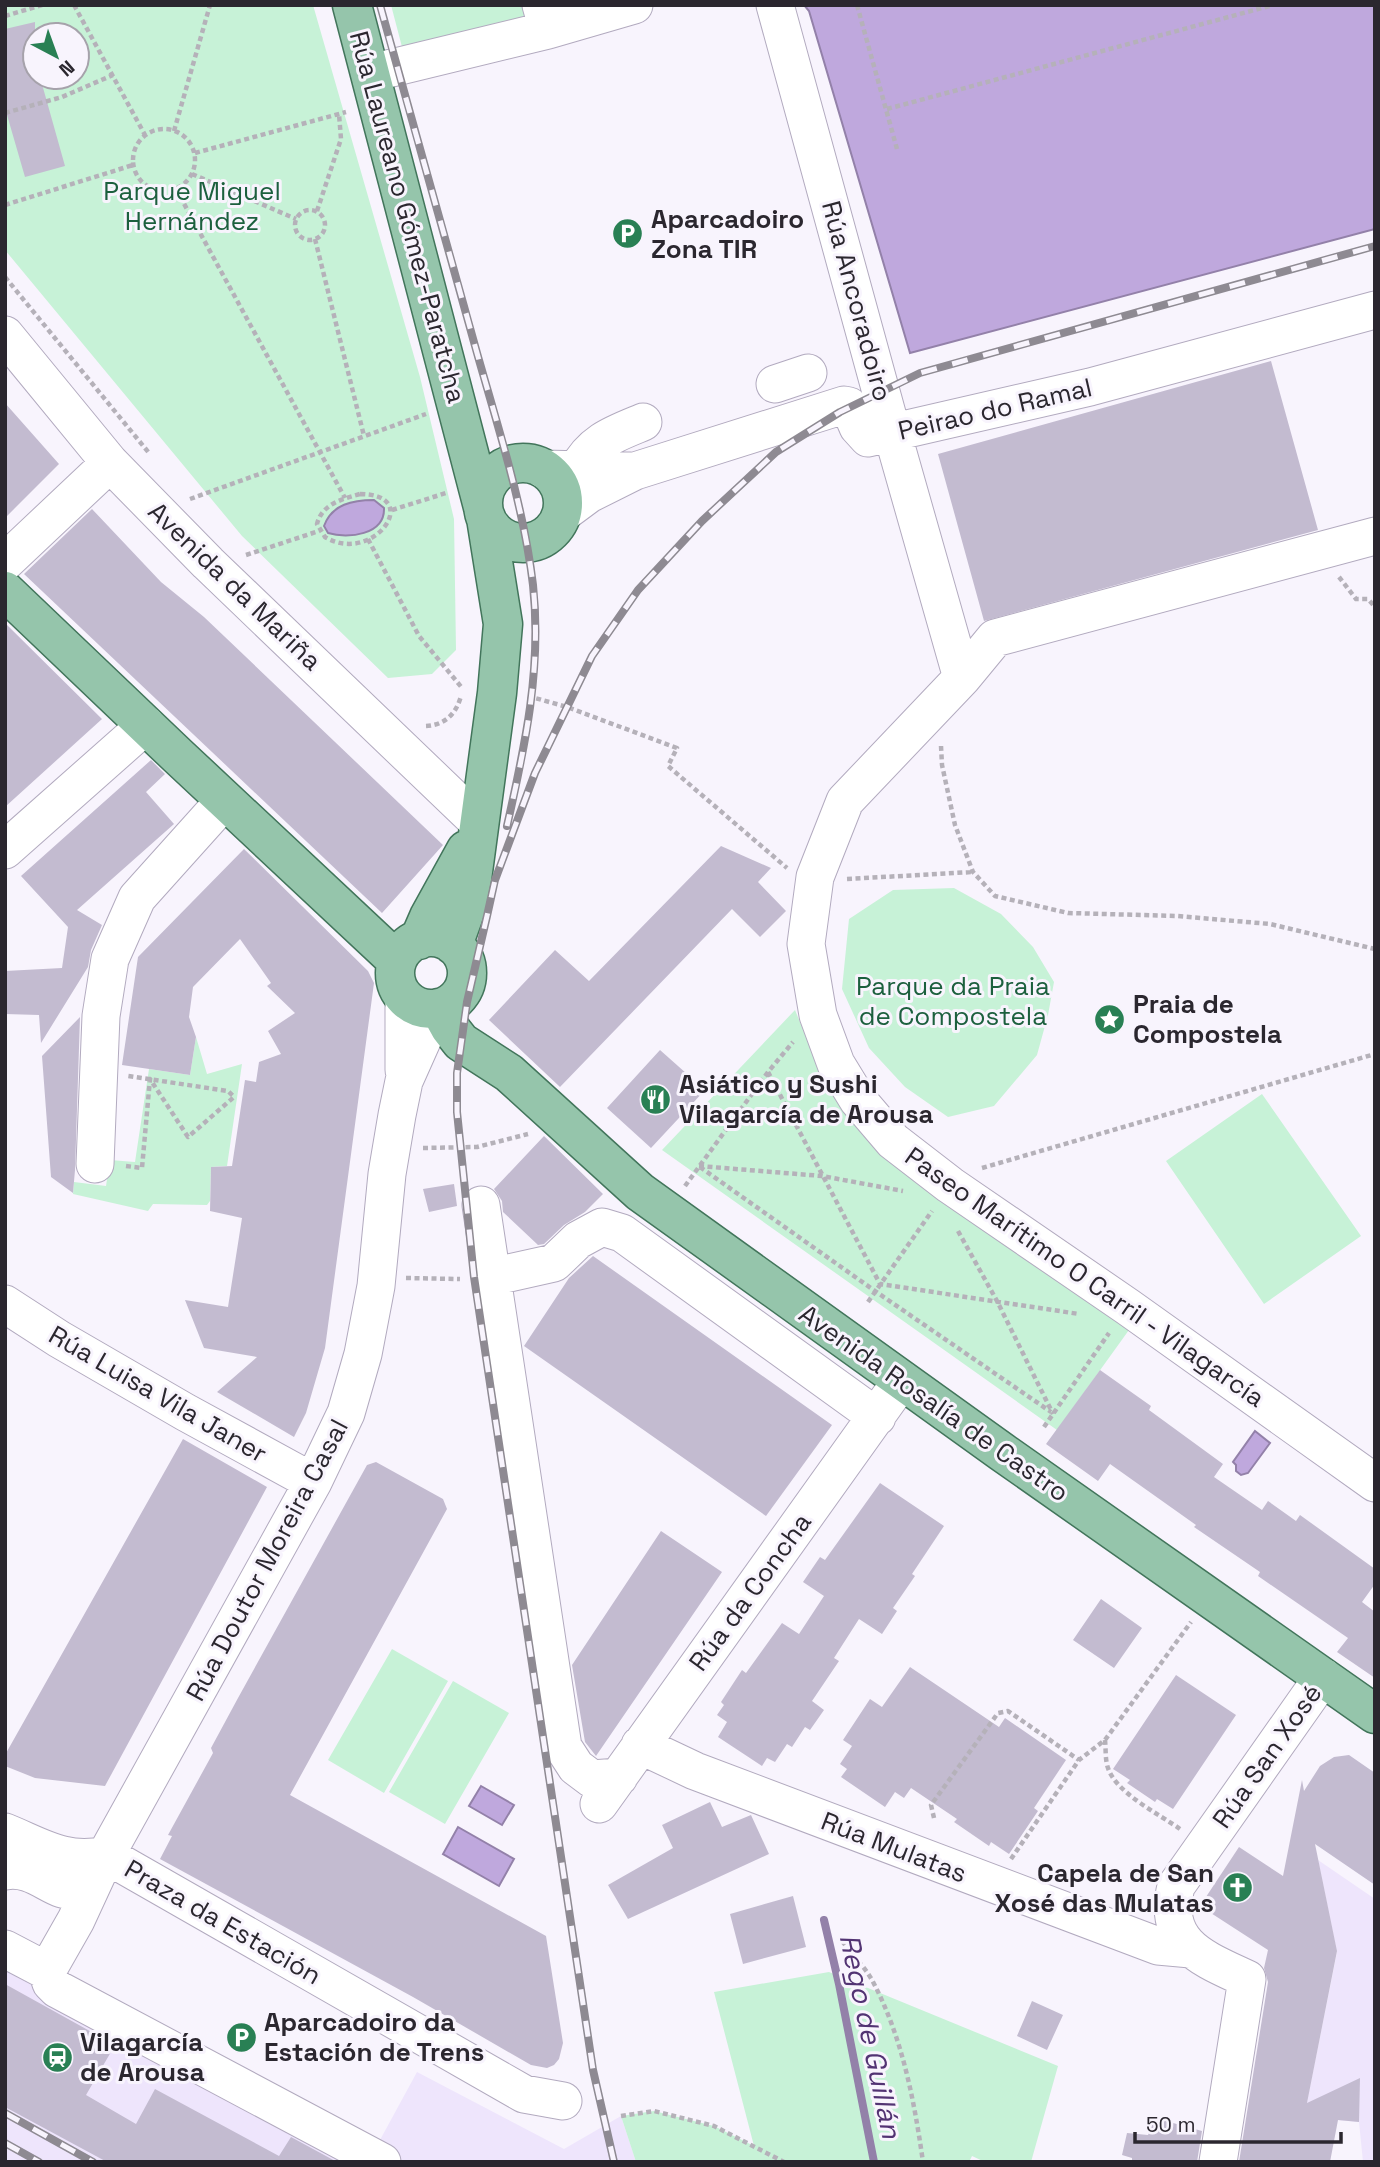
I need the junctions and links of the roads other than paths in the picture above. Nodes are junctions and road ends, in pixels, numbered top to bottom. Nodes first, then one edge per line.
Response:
1 (352, 5) edge
2 (634, 5) edge
3 (775, 5) edge
4 (544, 18) edge
5 (371, 73) junction
6 (1375, 310) edge
7 (5, 335) edge
8 (450, 419) junction
9 (643, 422) dead end
10 (892, 432) junction
11 (110, 463) junction
12 (546, 467) junction
13 (635, 471) junction
14 (475, 505) junction
15 (554, 524) junction
16 (1375, 536) edge
17 (5, 562) edge
18 (5, 591) edge
19 (503, 624) junction
20 (951, 689) junction
21 (146, 725) junction
22 (225, 800) junction
23 (479, 823) junction
24 (5, 850) edge
25 (429, 979) junction
26 (95, 1164) road end
27 (653, 1202) junction
28 (481, 1205) dead end
29 (622, 1233) junction
30 (492, 1277) junction
31 (5, 1304) edge
32 (902, 1380) junction
33 (877, 1417) junction
34 (313, 1482) junction
35 (1375, 1483) edge
36 (1324, 1676) junction
37 (1375, 1714) edge
38 (640, 1745) junction
39 (5, 1832) edge
40 (99, 1868) junction
41 (5, 1871) edge
42 (5, 1949) edge
43 (1191, 1949) junction
44 (47, 1971) junction
45 (563, 2101) dead end
46 (371, 2156) edge
47 (1218, 2162) edge

1 - 5 main road, Rúa Laureano Gómez-Paratcha
2 - 4 street
3 - 10 street, Rúa Ancoradoiro
4 - 5 street
5 - 8 main road, Rúa Laureano Gómez-Paratcha
6 - 10 street, Peirao do Ramal
7 - 11 street, Avenida da Mariña
8 - 12 main road, Rúa Laureano Gómez-Paratcha
8 - 14 main road, Rúa Laureano Gómez-Paratcha
9 - 12 street
10 - 13 street, Peirao do Ramal
10 - 20 street, Rúa Ancoradoiro
11 - 17 street
11 - 23 street, Avenida da Mariña
12 - 13 street, Peirao do Ramal
12 - 14 main road
12 - 15 main road
13 - 15 street, Peirao do Ramal
14 - 15 main road
14 - 19 main road, Rúa Laureano Gómez-Paratcha
15 - 19 main road
16 - 20 street
18 - 21 main road, Avenida Rosalía de Castro
19 - 23 main road
20 - 35 street, Paseo Marítimo O Carril - Vilagarcía
21 - 22 main road, Avenida Rosalía de Castro
21 - 24 street
22 - 25 main road, Avenida Rosalía de Castro
22 - 26 street
23 - 25 main road
25 - 27 main road, Avenida Rosalía de Castro
25 - 34 street, Rúa Doutor Moreira Casal
27 - 29 street
27 - 32 main road, Avenida Rosalía de Castro
28 - 30 street
29 - 30 street
29 - 33 street
30 - 38 street, Rúa da Concha
31 - 34 street, Rúa Luisa Vila Janer
32 - 33 street, Rúa da Concha
32 - 36 main road, Avenida Rosalía de Castro
33 - 38 street, Rúa da Concha
34 - 40 street, Rúa Doutor Moreira Casal
36 - 37 main road, Avenida Rosalía de Castro
36 - 43 street, Rúa San Xosé
38 - 43 street, Rúa Mulatas
39 - 40 street
40 - 41 street
40 - 44 street, Rúa Doutor Moreira Casal
40 - 45 street, Praza da Estación
42 - 44 street
43 - 47 street
44 - 46 street

